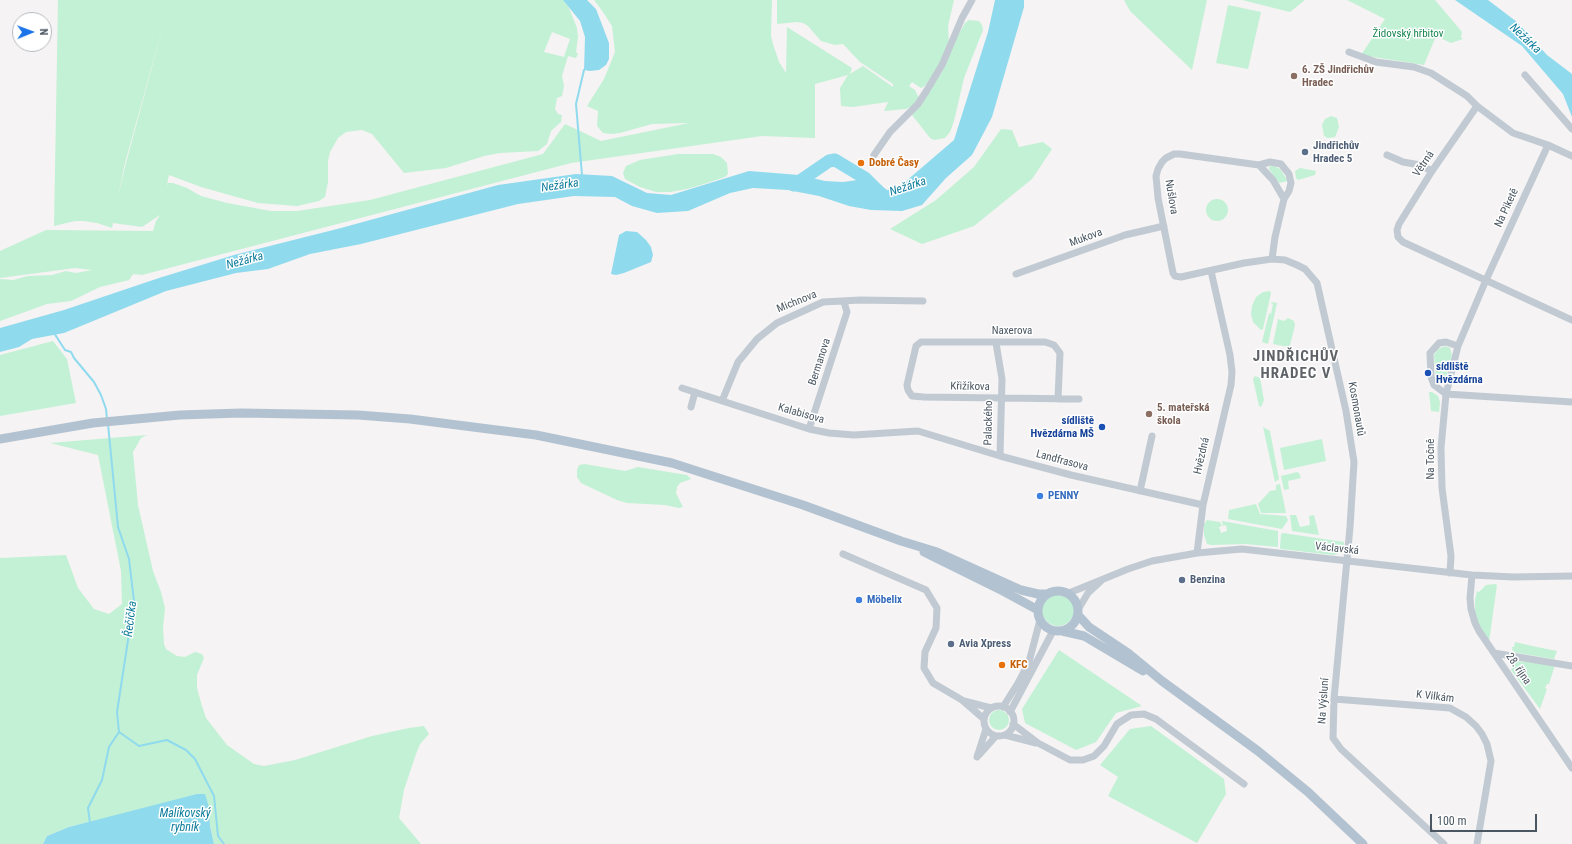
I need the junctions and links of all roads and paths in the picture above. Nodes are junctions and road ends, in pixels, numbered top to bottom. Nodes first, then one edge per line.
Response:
1 (972, 0) edge
2 (1349, 52) dead end
3 (1525, 75) dead end
4 (1477, 106) junction
5 (1572, 129) edge
6 (1548, 145) junction
7 (874, 155) dead end
8 (1386, 155) dead end
9 (1572, 156) edge
10 (1258, 165) junction
11 (1432, 171) junction
12 (1284, 199) junction
13 (1164, 226) junction
14 (1272, 259) junction
15 (1211, 271) junction
16 (1016, 274) dead end
17 (1486, 280) junction
18 (923, 301) dead end
19 (844, 302) junction
20 (1572, 320) edge
21 (996, 343) junction
22 (916, 346) joint
23 (1458, 346) junction
24 (682, 388) dead end
25 (695, 392) junction
26 (1446, 394) junction
27 (1001, 398) junction
28 (1058, 399) junction
29 (1079, 399) dead end
30 (722, 401) junction
31 (1572, 402) edge
32 (691, 406) dead end
33 (809, 429) junction
34 (918, 431) joint
35 (1152, 436) dead end
36 (0, 439) edge
37 (1000, 456) junction
38 (1140, 491) junction
39 (1203, 505) junction
40 (901, 541) junction
41 (1197, 553) junction
42 (843, 554) dead end
43 (1347, 561) junction
44 (1450, 572) junction
45 (1472, 575) junction
46 (1572, 576) edge
47 (1104, 578) junction
48 (1069, 593) junction
49 (1046, 594) junction
50 (1038, 610) junction
51 (1078, 611) junction
52 (1040, 620) junction
53 (1058, 631) junction
54 (1494, 653) junction
55 (1572, 666) edge
56 (1162, 681) junction
57 (1334, 699) junction
58 (962, 700) junction
59 (1003, 707) junction
60 (991, 708) junction
61 (1010, 712) junction
62 (984, 719) junction
63 (1013, 724) junction
64 (986, 729) junction
65 (1005, 735) junction
66 (996, 736) junction
67 (1038, 743) junction
68 (1572, 768) edge
69 (1244, 784) dead end
70 (1364, 844) edge
71 (1444, 844) edge
72 (1477, 844) edge

1 - 7 street
2 - 4 street
3 - 5 street
4 - 6 street
4 - 11 street, Větrná
6 - 9 street
6 - 17 street, Na Piketě
8 - 11 street
10 - 12 street
10 - 12 street, Nušlova
10 - 13 street, Nušlova
11 - 17 street, Větrná
12 - 14 street
13 - 15 street, Nušlova
13 - 16 street, Mukova
14 - 15 street, Kosmonautů
14 - 43 street, Kosmonautů
15 - 39 street, Hvězdná
17 - 20 street
17 - 23 street, Na Piketě
18 - 19 street, Michnova
19 - 30 street, Michnova
19 - 33 street, Bermanova
21 - 22 street, Naxerova
21 - 27 street, Palackého
21 - 28 street, Naxerova
22 - 27 street, Křižíkova
23 - 26 street, Na Točně
23 - 26 street
24 - 25 street, Kalabisova
25 - 30 street, Kalabisova
25 - 32 street
26 - 31 street
26 - 44 street, Na Točně
27 - 28 street, Křižíkova
27 - 37 street, Palackého
28 - 29 street, Křižíkova
30 - 33 street, Kalabisova
33 - 34 street, Kalabisova
34 - 37 street, Landfrasova
35 - 38 street
36 - 40 main road
37 - 38 street, Landfrasova
38 - 39 street, Landfrasova
39 - 41 street, Hvězdná
40 - 49 main road
40 - 50 main road
41 - 43 street, Václavská
41 - 47 street, Václavská
42 - 58 street
43 - 44 street, Václavská
43 - 57 street, Na Výsluní
44 - 45 street, Václavská
45 - 46 street, Václavská
45 - 54 street, 28. října
47 - 48 street, Václavská
47 - 51 street, Václavská
48 - 49 main road
48 - 51 main road
49 - 50 main road
50 - 52 main road
51 - 53 main road
51 - 56 main road
52 - 53 main road
52 - 59 street
53 - 56 main road
53 - 61 street
54 - 55 street
54 - 68 street, 28. října
56 - 70 main road
57 - 71 street, Na Výsluní
57 - 72 street, K Vilkám
58 - 60 street
58 - 62 street
59 - 60 street
59 - 61 street
60 - 62 street
61 - 63 street
62 - 64 street
63 - 65 street
63 - 67 street
64 - 66 street
64 - 66 street
65 - 66 street
65 - 67 street
67 - 69 street

